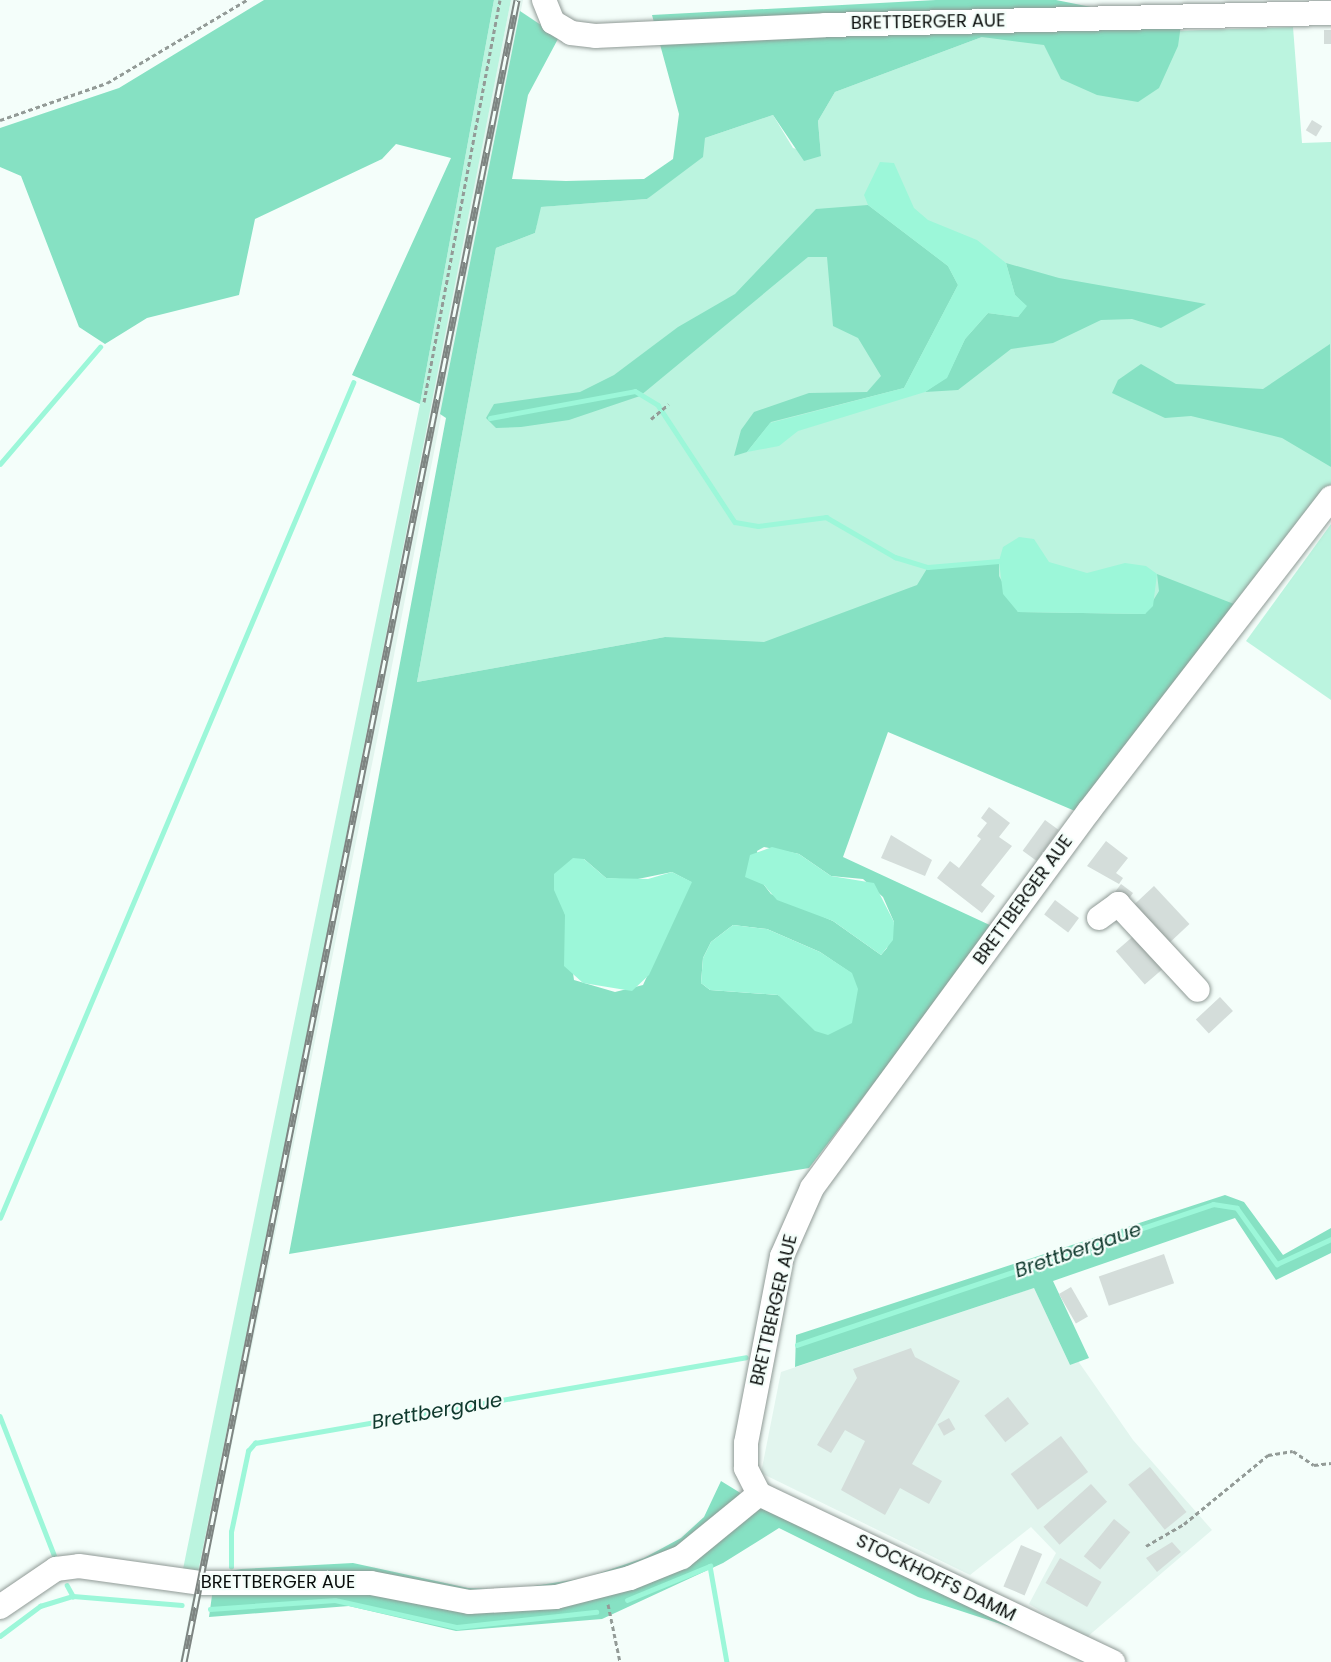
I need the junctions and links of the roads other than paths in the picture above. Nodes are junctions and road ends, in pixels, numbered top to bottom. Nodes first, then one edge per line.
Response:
1 (544, 0) edge
2 (1331, 13) edge
3 (1331, 498) edge
4 (1099, 918) dead end
5 (1198, 990) dead end
6 (759, 1494) junction
7 (0, 1607) edge
8 (1113, 1662) edge

1 - 2 street, BRETTBERGER AUE
3 - 6 street, BRETTBERGER AUE
4 - 5 street
6 - 7 street, BRETTBERGER AUE
6 - 8 street, STOCKHOFFS DAMM

